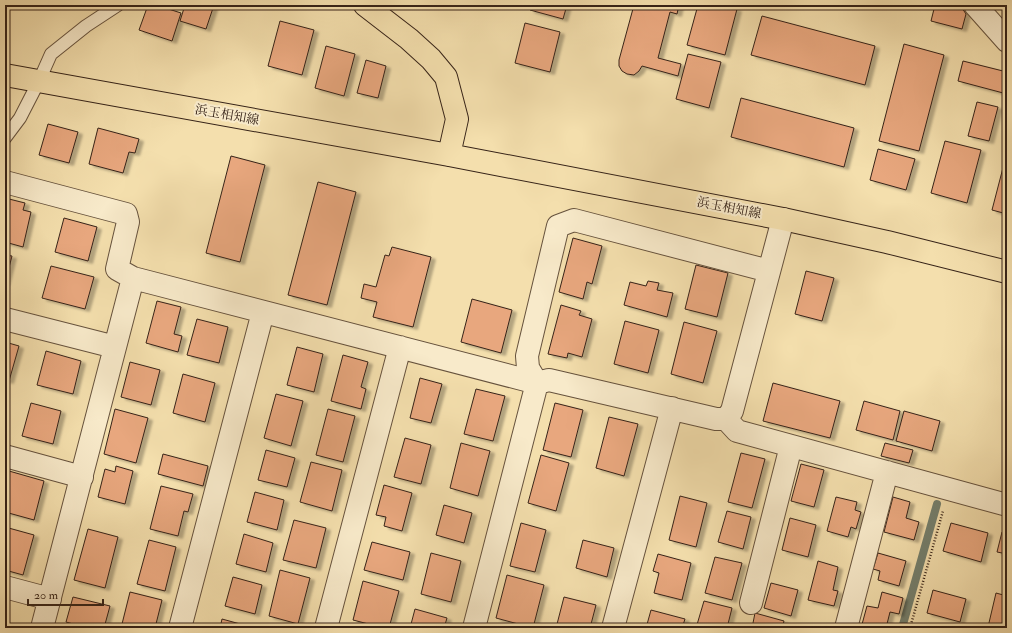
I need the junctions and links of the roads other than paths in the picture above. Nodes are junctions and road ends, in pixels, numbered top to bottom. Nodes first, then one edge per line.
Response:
1 (118, 5) edge
2 (365, 5) edge
3 (975, 5) edge
4 (1007, 41) edge
5 (23, 78) edge
6 (5, 138) edge
7 (449, 154) junction
8 (5, 182) edge
9 (783, 219) junction
10 (769, 271) junction
11 (1007, 272) edge
12 (133, 278) junction
13 (263, 312) junction
14 (5, 319) edge
15 (115, 347) junction
16 (400, 347) junction
17 (537, 383) junction
18 (672, 408) junction
19 (726, 419) junction
20 (791, 446) junction
21 (5, 456) edge
22 (887, 472) junction
23 (82, 477) junction
24 (1007, 505) edge
25 (5, 587) edge
26 (50, 599) junction
27 (751, 603) dead end
28 (42, 628) edge
29 (180, 628) edge
30 (326, 628) edge
31 (474, 628) edge
32 (613, 628) edge
33 (846, 628) edge

1 - 5 lane
2 - 7 main road
3 - 4 street
5 - 6 lane
5 - 7 main road, 浜玉相知線
7 - 9 main road, 浜玉相知線
8 - 12 street
9 - 10 street
9 - 11 main road, 浜玉相知線
10 - 17 street
10 - 19 street
12 - 13 street
12 - 15 street
13 - 16 street
13 - 29 street
14 - 15 street
15 - 23 street
16 - 17 street
16 - 30 street
17 - 18 street
17 - 31 street
18 - 19 street
18 - 32 street
19 - 20 street
20 - 22 street
20 - 27 street
21 - 23 street
22 - 24 street
22 - 33 street
23 - 26 street
25 - 26 street
26 - 28 street

